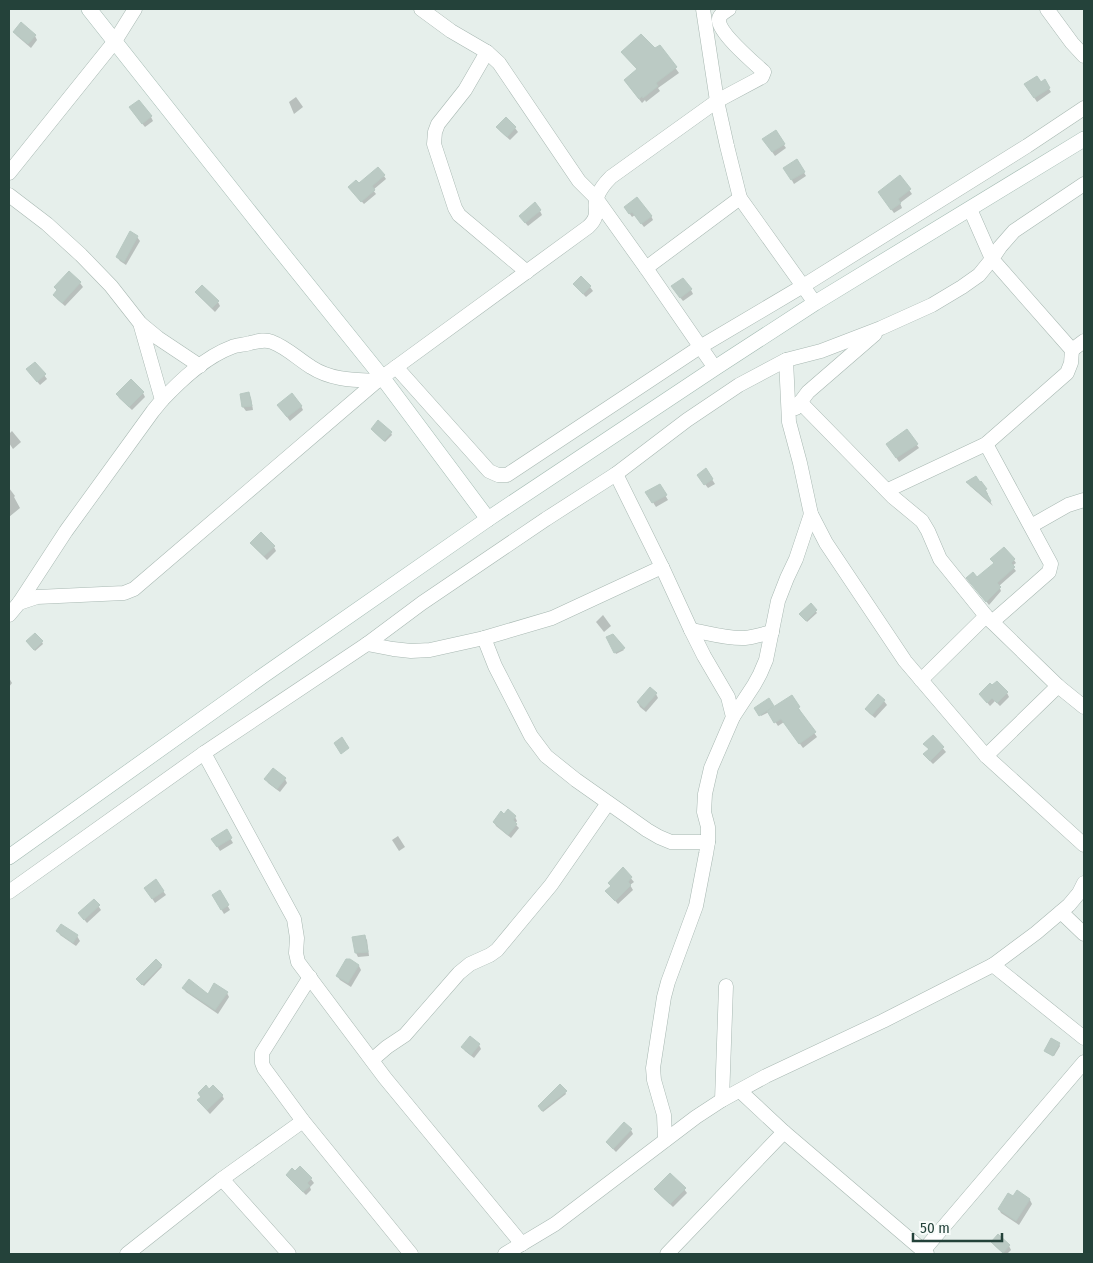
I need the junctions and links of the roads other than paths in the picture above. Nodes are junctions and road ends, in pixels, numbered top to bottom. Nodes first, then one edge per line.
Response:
1 (89, 9) edge
2 (135, 9) edge
3 (421, 9) edge
4 (703, 9) edge
5 (729, 9) edge
6 (1047, 9) edge
7 (115, 41) junction
8 (487, 52) junction
9 (1084, 56) edge
10 (717, 101) junction
11 (1084, 108) edge
12 (1084, 139) edge
13 (9, 173) edge
14 (1084, 184) edge
15 (9, 195) edge
16 (596, 198) junction
17 (740, 198) junction
18 (970, 209) junction
19 (992, 259) junction
20 (646, 268) junction
21 (526, 272) junction
22 (803, 286) junction
23 (815, 304) junction
24 (140, 323) junction
25 (881, 328) junction
26 (1084, 341) edge
27 (700, 347) junction
28 (1072, 350) junction
29 (786, 360) junction
30 (200, 366) junction
31 (396, 367) junction
32 (715, 368) junction
33 (380, 379) junction
34 (162, 400) junction
35 (800, 402) junction
36 (789, 422) junction
37 (986, 444) junction
38 (616, 474) junction
39 (888, 490) junction
40 (1084, 500) edge
41 (811, 514) junction
42 (488, 519) junction
43 (1031, 526) junction
44 (662, 567) junction
45 (19, 604) junction
46 (9, 615) edge
47 (989, 619) junction
48 (691, 630) junction
49 (772, 632) junction
50 (484, 638) junction
51 (367, 644) junction
52 (922, 680) junction
53 (1058, 686) junction
54 (1084, 707) edge
55 (733, 717) junction
56 (204, 753) junction
57 (986, 756) junction
58 (608, 803) junction
59 (708, 842) junction
60 (1084, 845) edge
61 (9, 857) edge
62 (1084, 883) edge
63 (9, 892) edge
64 (1060, 912) junction
65 (1084, 934) edge
66 (993, 965) junction
67 (310, 977) junction
68 (726, 986) dead end
69 (1084, 1038) edge
70 (372, 1060) junction
71 (1084, 1062) edge
72 (740, 1091) junction
73 (722, 1100) junction
74 (303, 1121) junction
75 (784, 1132) junction
76 (665, 1140) junction
77 (222, 1179) junction
78 (522, 1244) junction
79 (925, 1252) edge
80 (127, 1254) edge
81 (289, 1254) edge
82 (410, 1254) edge
83 (505, 1254) edge
84 (666, 1254) edge

1 - 7 main road
2 - 7 street
3 - 8 street
4 - 10 street
5 - 10 street
6 - 9 street
7 - 13 street
7 - 33 main road
8 - 16 street
8 - 21 street
10 - 16 street
10 - 17 street
11 - 22 street
12 - 18 main road
14 - 19 street
15 - 24 street
16 - 20 street
16 - 21 street
17 - 20 street
17 - 22 street
18 - 19 street
18 - 23 main road
19 - 25 street
19 - 28 street
20 - 27 street
21 - 31 street
22 - 23 street
22 - 27 street
23 - 32 main road
24 - 30 street
24 - 34 street
25 - 29 street
25 - 35 street
26 - 28 street
27 - 31 street
27 - 32 street
28 - 37 street
29 - 36 street
29 - 38 street
30 - 33 street
30 - 34 street
31 - 33 street
32 - 42 main road
33 - 42 main road
33 - 45 street
34 - 45 street
35 - 36 street
35 - 39 street
36 - 41 street
37 - 39 street
37 - 43 street
38 - 44 street
38 - 51 street
39 - 47 street
40 - 43 street
41 - 49 street
41 - 52 street
42 - 61 main road
43 - 47 street
44 - 48 street
44 - 50 street
45 - 46 street
47 - 52 street
47 - 53 street
48 - 49 street
48 - 55 street
49 - 55 street
50 - 51 street
50 - 58 street
51 - 56 street
52 - 57 street
53 - 54 street
53 - 57 street
55 - 59 street
56 - 63 street
56 - 67 street
57 - 60 street
58 - 59 street
58 - 70 street
59 - 76 street
62 - 64 street
64 - 65 street
64 - 66 street
66 - 69 street
66 - 72 street
67 - 70 street
67 - 74 street
68 - 73 street
70 - 78 street
71 - 79 street
72 - 73 street
72 - 75 street
73 - 76 street
74 - 77 street
74 - 82 street
75 - 79 street
75 - 84 street
76 - 78 street
77 - 80 street
77 - 81 street
78 - 83 street

